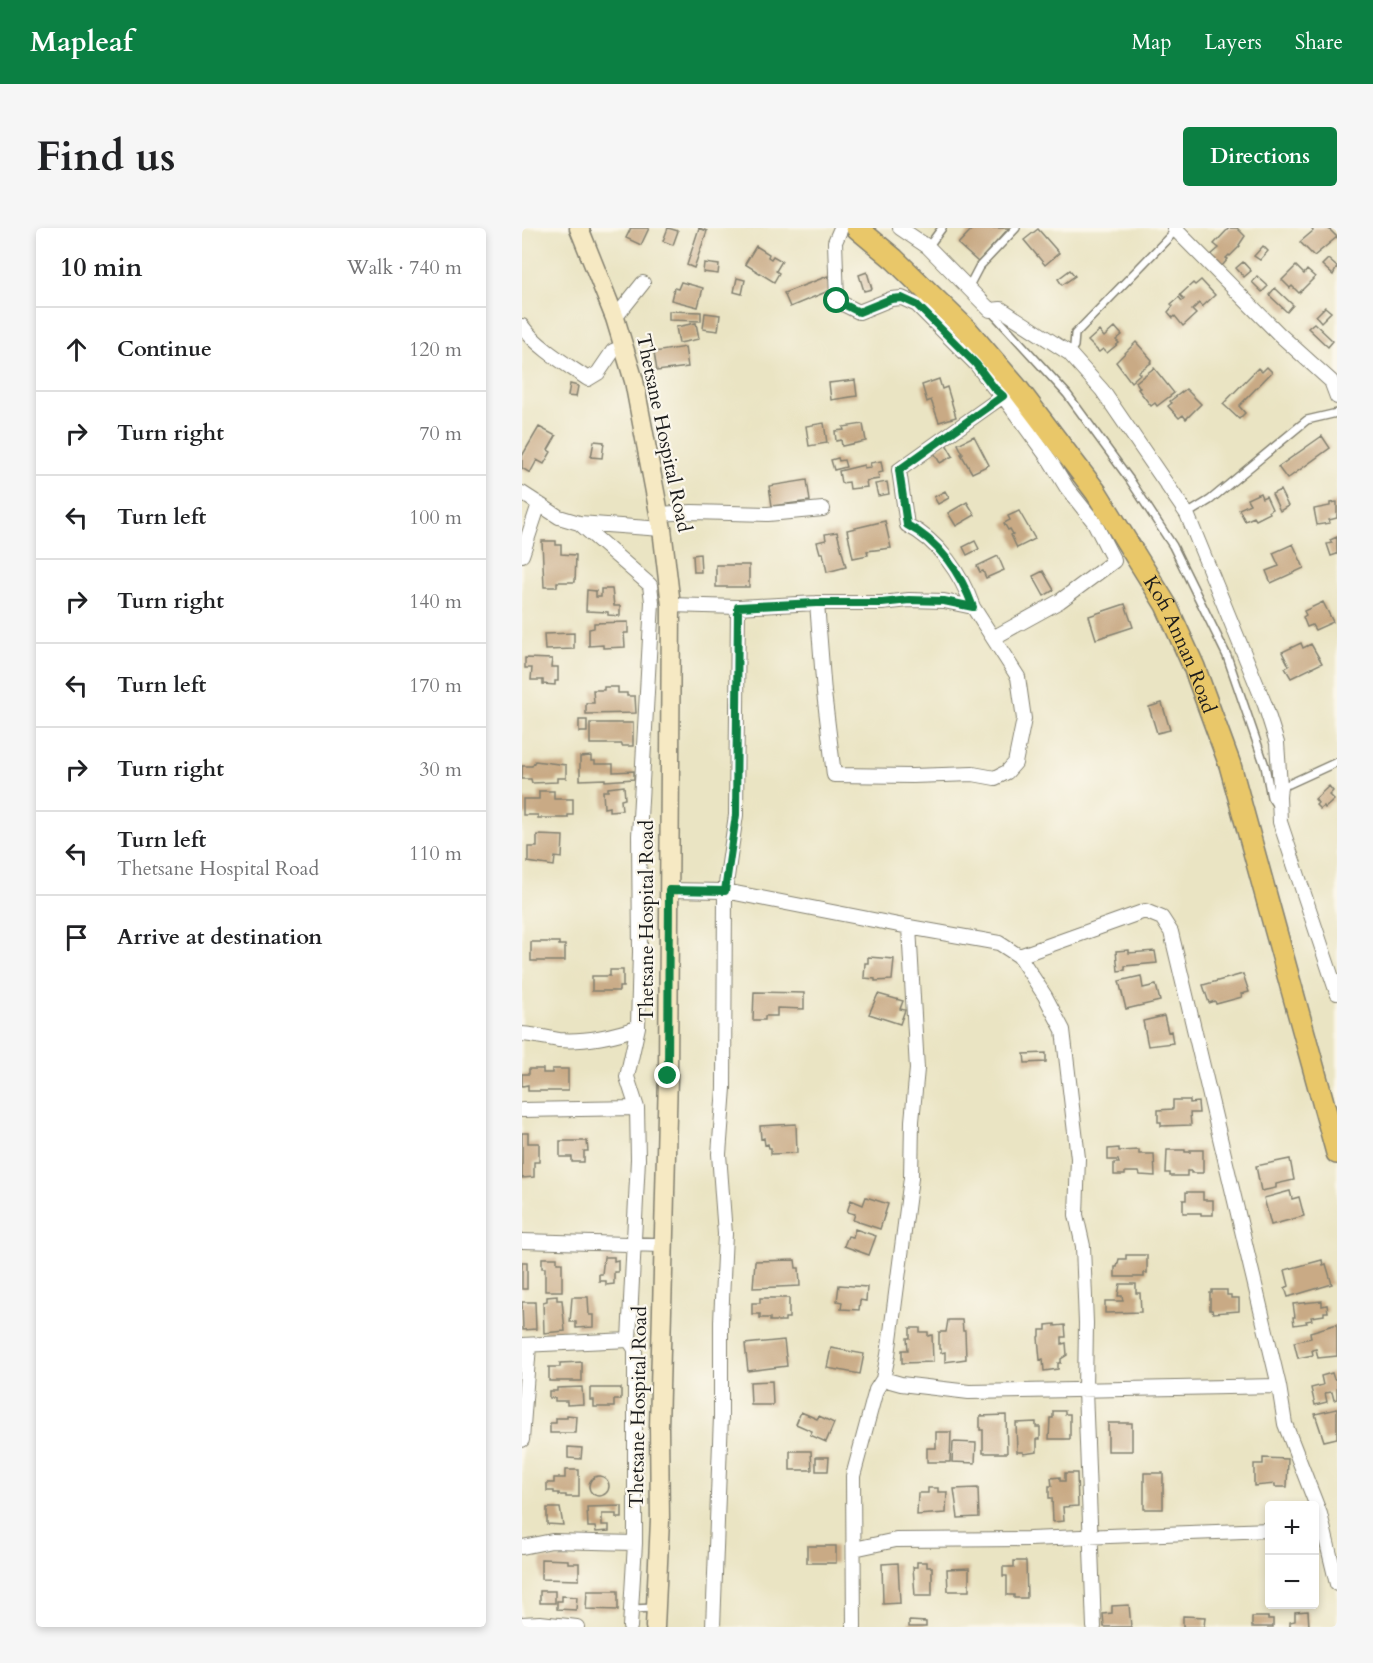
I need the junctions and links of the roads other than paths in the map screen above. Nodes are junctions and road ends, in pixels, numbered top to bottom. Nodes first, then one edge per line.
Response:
1 (579, 228) edge
2 (841, 228) edge
3 (900, 228) edge
4 (942, 228) edge
5 (1016, 228) edge
6 (1175, 229) edge
7 (868, 231) edge
8 (928, 247) junction
9 (644, 283) dead end
10 (969, 286) junction
11 (990, 310) junction
12 (615, 318) junction
13 (522, 326) edge
14 (623, 347) junction
15 (1069, 353) junction
16 (1003, 396) junction
17 (1337, 398) edge
18 (1337, 413) edge
19 (522, 493) edge
20 (539, 504) junction
21 (823, 509) dead end
22 (1187, 514) junction
23 (661, 521) junction
24 (579, 523) junction
25 (522, 555) edge
26 (816, 603) junction
27 (671, 605) junction
28 (738, 607) junction
29 (973, 607) junction
30 (993, 638) junction
31 (1337, 762) edge
32 (1280, 786) junction
33 (1279, 807) junction
34 (669, 890) junction
35 (725, 891) junction
36 (909, 927) junction
37 (1019, 956) junction
38 (1337, 993) edge
39 (638, 1027) junction
40 (522, 1034) edge
41 (637, 1108) junction
42 (522, 1110) edge
43 (1337, 1153) edge
44 (522, 1241) edge
45 (634, 1243) junction
46 (663, 1245) junction
47 (629, 1340) junction
48 (525, 1345) edge
49 (883, 1379) junction
50 (1279, 1386) junction
51 (1085, 1390) junction
52 (522, 1440) edge
53 (1315, 1501) edge
54 (1319, 1511) edge
55 (1319, 1528) edge
56 (1265, 1530) edge
57 (1090, 1535) junction
58 (635, 1543) junction
59 (522, 1547) edge
60 (854, 1549) junction
61 (1337, 1584) edge
62 (656, 1607) junction
63 (632, 1609) junction
64 (522, 1624) edge
65 (577, 1627) edge
66 (630, 1627) edge
67 (654, 1627) edge
68 (713, 1627) edge
69 (854, 1627) edge
70 (1094, 1627) edge

1 - 12 main road, Thetsane Hospital Road
2 - 16 street
3 - 8 street
4 - 8 lane
5 - 10 lane
6 - 15 lane
6 - 17 street
7 - 43 main road, Kofi Annan Road
8 - 10 street
9 - 12 street
10 - 11 street
11 - 15 street
11 - 33 lane
12 - 14 main road, Thetsane Hospital Road
13 - 14 street
14 - 23 main road, Thetsane Hospital Road
15 - 22 street
16 - 29 street
16 - 30 street
18 - 22 lane
19 - 20 street
20 - 24 street
20 - 25 street
21 - 23 street
22 - 32 street
23 - 24 street
23 - 27 main road, Thetsane Hospital Road
24 - 39 street
26 - 28 street
26 - 29 street
26 - 30 street
27 - 28 street
27 - 34 main road, Thetsane Hospital Road
28 - 35 street
29 - 30 street
31 - 32 lane
32 - 33 street
33 - 38 street
34 - 35 street
34 - 46 main road, Thetsane Hospital Road
35 - 36 street
35 - 68 street
36 - 37 street
36 - 49 street
37 - 50 street
37 - 51 street
39 - 40 street
39 - 41 street
41 - 42 street
41 - 45 street
44 - 45 street
45 - 46 street
45 - 47 street
46 - 62 main road, Thetsane Hospital Road
47 - 48 street
47 - 58 street
48 - 52 street
49 - 51 street
49 - 60 street
50 - 51 street
50 - 53 street
51 - 57 street
54 - 55 street
55 - 61 street
56 - 57 street
57 - 60 street
57 - 70 street
58 - 59 street
58 - 63 street
60 - 69 street
62 - 63 lane
62 - 67 main road, Thetsane Hospital Road
63 - 66 street
64 - 65 street

